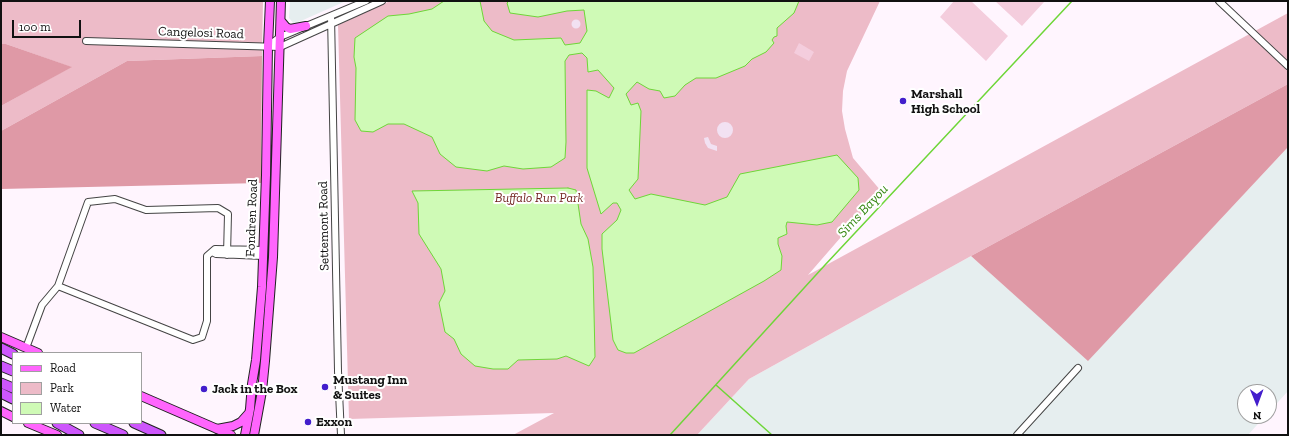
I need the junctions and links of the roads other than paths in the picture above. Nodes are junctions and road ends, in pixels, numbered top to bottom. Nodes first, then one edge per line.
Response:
1 (270, 1) edge
2 (281, 1) edge
3 (366, 1) edge
4 (382, 1) edge
5 (1219, 1) edge
6 (331, 16) junction
7 (280, 21) junction
8 (332, 24) junction
9 (306, 26) junction
10 (280, 37) junction
11 (86, 41) dead end
12 (268, 46) junction
13 (280, 47) junction
14 (1288, 66) edge
15 (267, 105) junction
16 (278, 105) junction
17 (266, 175) junction
18 (276, 175) junction
19 (227, 252) junction
20 (264, 253) junction
21 (273, 254) junction
22 (58, 286) junction
23 (1, 337) edge
24 (1, 348) edge
25 (26, 348) junction
26 (36, 352) edge
27 (12, 354) edge
28 (256, 360) junction
29 (265, 361) junction
30 (1, 366) edge
31 (1078, 368) dead end
32 (12, 371) edge
33 (1, 383) edge
34 (12, 388) edge
35 (1, 393) edge
36 (142, 396) edge
37 (12, 398) edge
38 (1, 411) edge
39 (249, 413) junction
40 (12, 416) edge
41 (142, 422) edge
42 (30, 424) edge
43 (59, 424) edge
44 (97, 424) edge
45 (136, 424) edge
46 (256, 425) junction
47 (225, 433) edge
48 (57, 435) edge
49 (79, 435) edge
50 (123, 435) edge
51 (162, 435) edge
52 (245, 435) edge
53 (254, 435) edge
54 (260, 435) edge
55 (341, 435) edge
56 (1017, 435) edge

1 - 12 main road, Fondren Road
2 - 7 main road, Fondren Road
3 - 6 street
4 - 8 street
5 - 14 street
6 - 8 street, Settemont Road
6 - 9 street
7 - 9 main road
7 - 10 main road, Fondren Road
8 - 13 street
8 - 55 street, Settemont Road
9 - 10 street
10 - 12 street
10 - 13 main road, Fondren Road
11 - 12 street, Cangelosi Road
12 - 13 street, Cangelosi Road
12 - 15 main road, Fondren Road
13 - 16 main road, Fondren Road
15 - 16 main road
15 - 17 main road, Fondren Road
16 - 18 main road, Fondren Road
17 - 18 main road
17 - 20 main road, Fondren Road
18 - 21 main road, Fondren Road
19 - 20 street
19 - 22 street
19 - 22 street
20 - 21 main road
20 - 28 main road, Fondren Road
21 - 29 main road, Fondren Road
22 - 25 street
23 - 25 main road
24 - 27 highway
25 - 26 main road
28 - 29 main road
28 - 39 main road, Fondren Road
29 - 46 main road, Fondren Road
30 - 32 highway
31 - 56 street
33 - 34 highway
35 - 37 highway
36 - 47 main road
38 - 40 main road
39 - 47 main road
39 - 52 main road, Fondren Road
41 - 51 highway
42 - 48 main road
43 - 49 highway
44 - 50 highway
45 - 51 highway
46 - 53 main road, Fondren Road
46 - 54 main road

